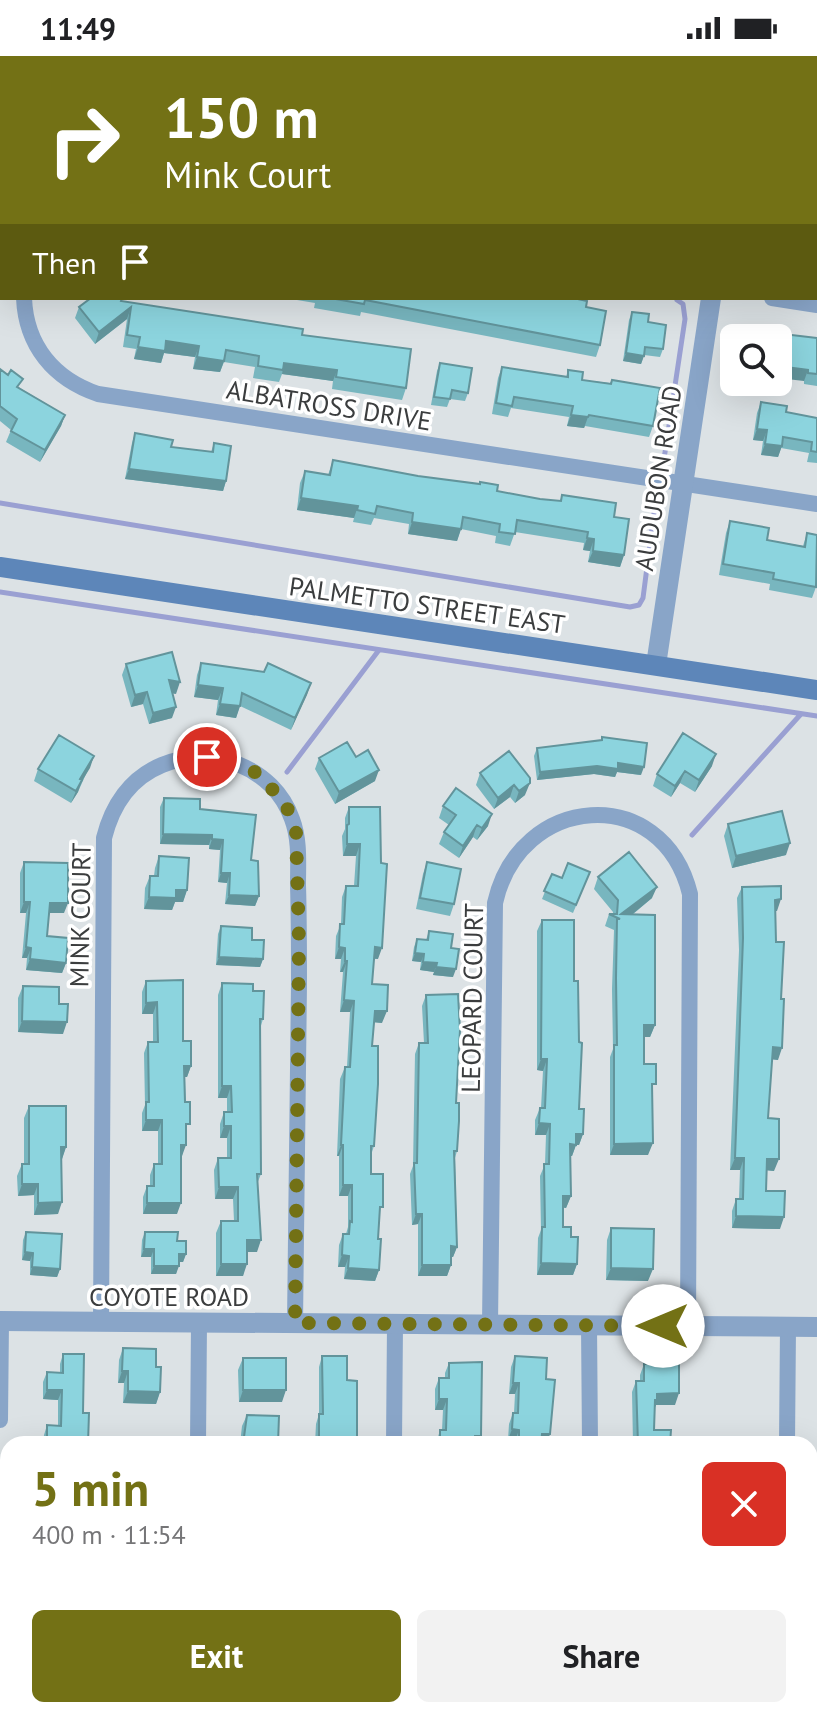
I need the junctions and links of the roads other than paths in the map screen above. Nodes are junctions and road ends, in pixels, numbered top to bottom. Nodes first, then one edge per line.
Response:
1 (24, 300) edge
2 (711, 300) edge
3 (785, 300) edge
4 (817, 305) edge
5 (683, 484) junction
6 (817, 504) edge
7 (0, 567) edge
8 (656, 665) junction
9 (817, 690) edge
10 (1, 1321) edge
11 (101, 1322) junction
12 (199, 1323) junction
13 (295, 1323) junction
14 (395, 1324) junction
15 (490, 1325) junction
16 (589, 1325) junction
17 (688, 1326) junction
18 (788, 1327) junction
19 (817, 1327) edge
20 (0, 1420) edge
21 (198, 1436) edge
22 (394, 1436) edge
23 (590, 1436) edge
24 (787, 1436) edge

1 - 5 street, ALBATROSS DRIVE
2 - 5 street, AUDUBON ROAD
3 - 4 street
5 - 6 street, ALBATROSS DRIVE
5 - 8 street, AUDUBON ROAD
7 - 8 main road, PALMETTO STREET EAST
8 - 9 main road, PALMETTO STREET EAST
10 - 11 street, COYOTE ROAD
10 - 20 street
11 - 12 street, COYOTE ROAD
11 - 13 street, MINK COURT
12 - 13 street, COYOTE ROAD
12 - 21 street
13 - 14 street, COYOTE ROAD
14 - 15 street, COYOTE ROAD
14 - 22 street
15 - 16 street, COYOTE ROAD
15 - 17 street, LEOPARD COURT
16 - 17 street, COYOTE ROAD
16 - 23 street
17 - 18 street, COYOTE ROAD
18 - 19 street, COYOTE ROAD
18 - 24 street

